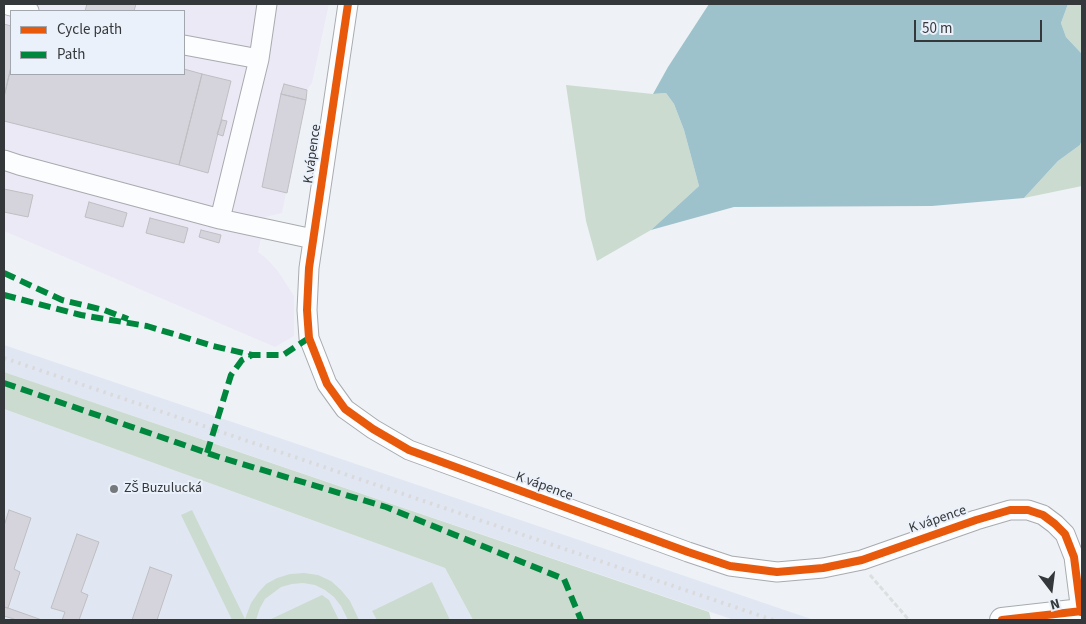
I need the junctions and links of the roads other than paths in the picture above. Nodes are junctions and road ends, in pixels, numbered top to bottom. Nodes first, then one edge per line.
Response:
1 (4, 4) edge
2 (267, 4) edge
3 (348, 4) edge
4 (25, 10) edge
5 (185, 45) edge
6 (259, 59) junction
7 (4, 160) edge
8 (220, 218) junction
9 (313, 238) junction
10 (1081, 611) edge
11 (1002, 620) edge

1 - 4 street
2 - 6 street
3 - 9 street, K vápence
5 - 6 street
6 - 8 street
7 - 8 street
8 - 9 street
9 - 10 street, K vápence
10 - 11 main road

